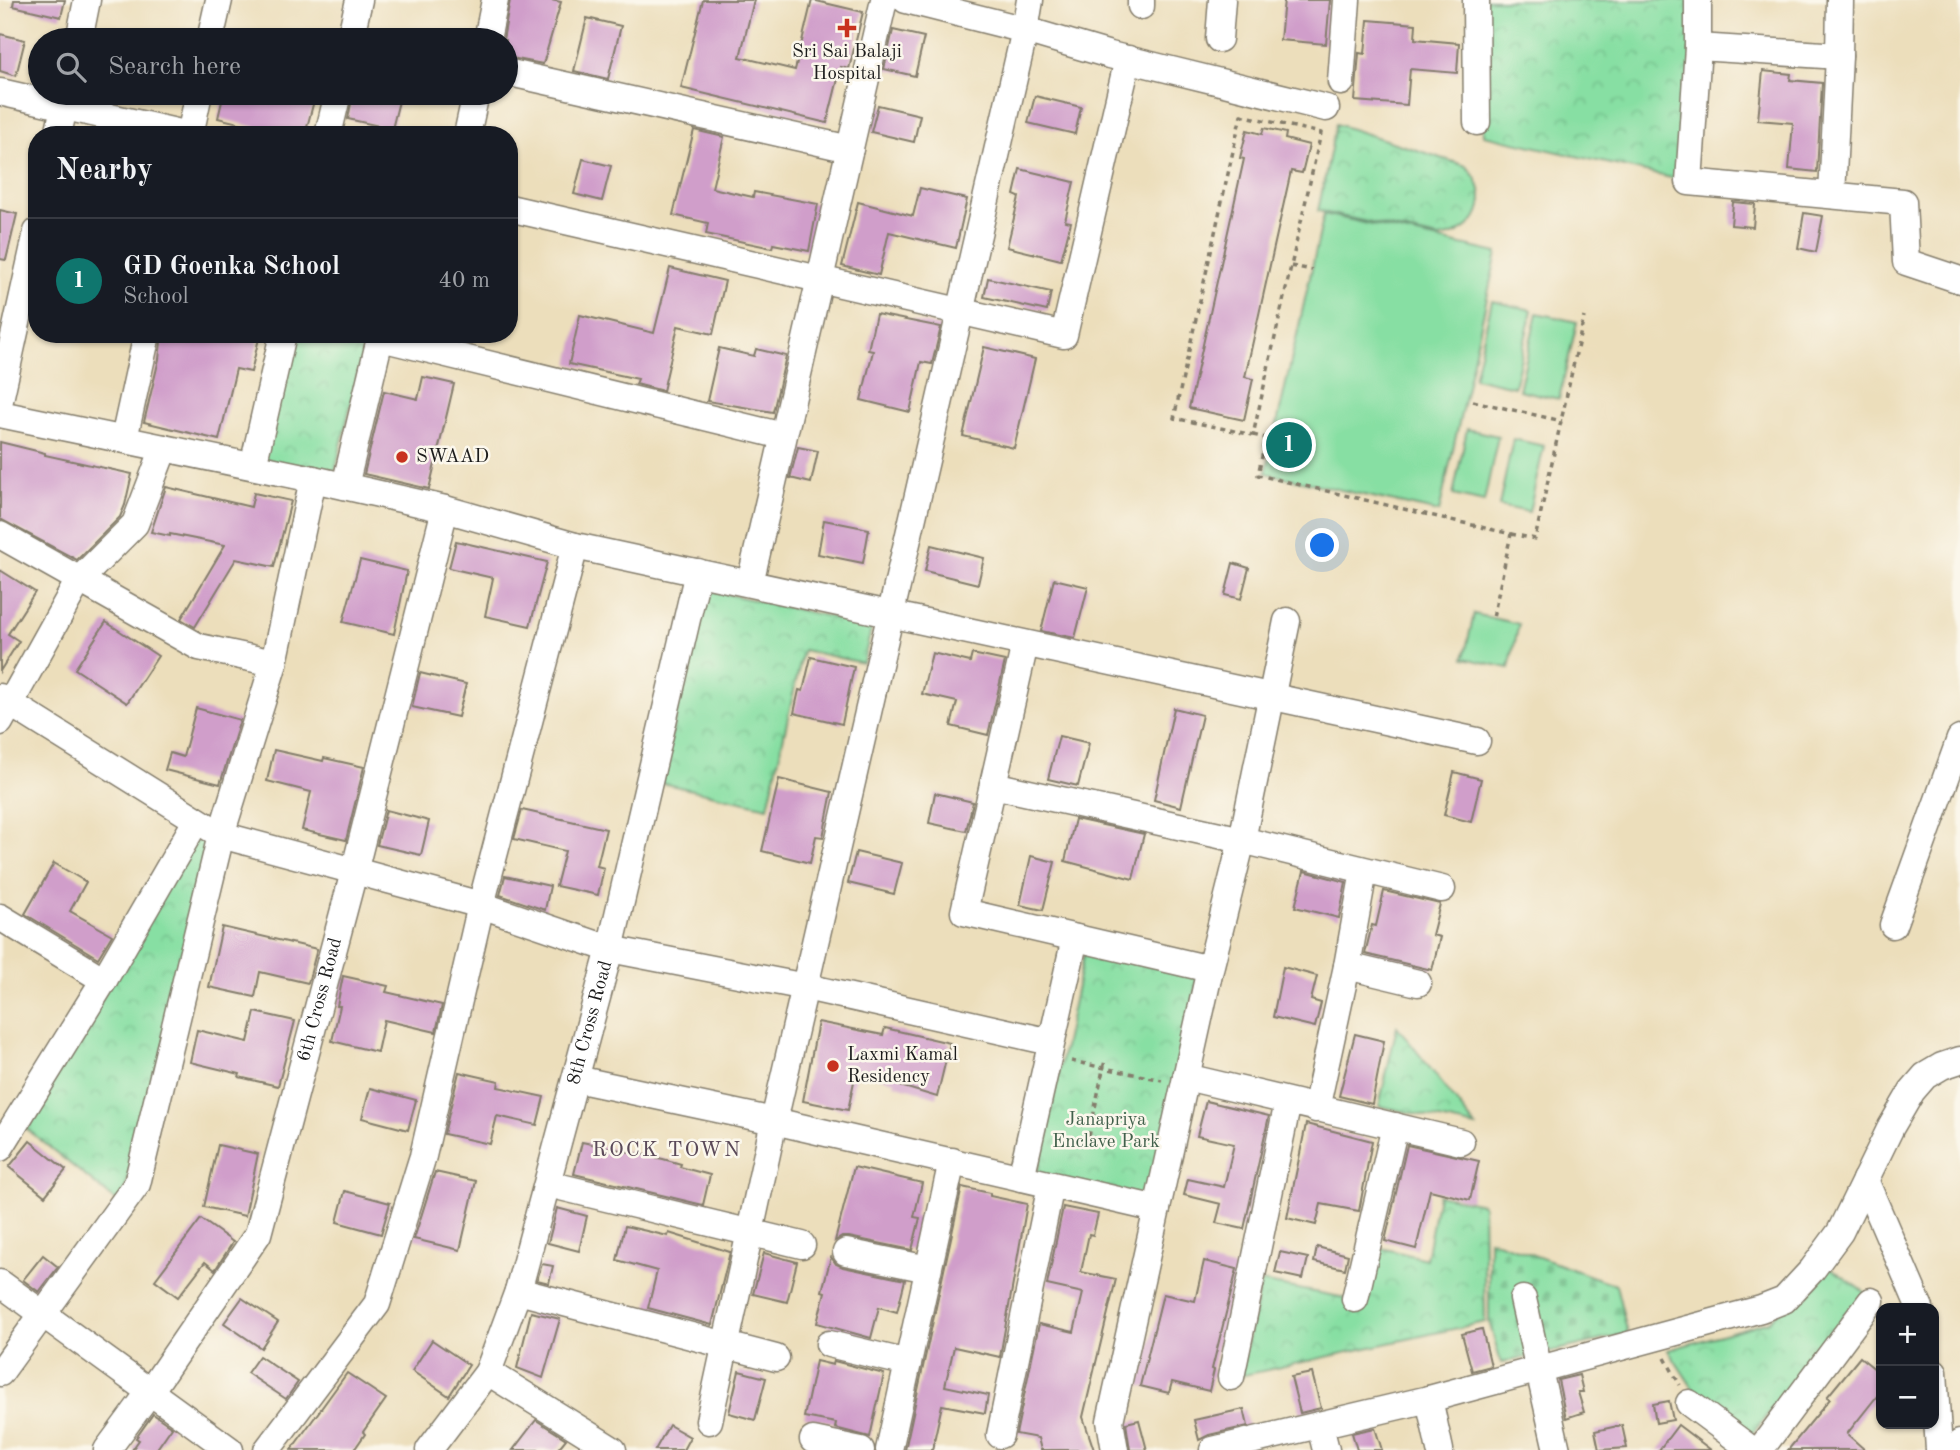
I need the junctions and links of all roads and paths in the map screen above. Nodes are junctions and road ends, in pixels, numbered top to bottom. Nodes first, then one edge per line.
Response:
1 (87, 0) edge
2 (219, 0) edge
3 (359, 0) edge
4 (495, 0) edge
5 (884, 0) edge
6 (905, 0) edge
7 (1030, 0) edge
8 (1222, 0) edge
9 (1347, 0) edge
10 (1476, 0) edge
11 (1699, 0) edge
12 (1840, 0) edge
13 (81, 28) edge
14 (213, 28) edge
15 (352, 28) edge
16 (489, 28) edge
17 (1025, 30) junction
18 (1220, 39) dead end
19 (1698, 47) junction
20 (1839, 57) junction
21 (1128, 59) junction
22 (518, 75) edge
23 (1340, 82) dead end
24 (0, 92) edge
25 (28, 95) edge
26 (65, 105) edge
27 (87, 105) edge
28 (196, 105) edge
29 (335, 105) edge
30 (473, 105) edge
31 (1326, 108) dead end
32 (1477, 122) dead end
33 (60, 126) edge
34 (159, 126) edge
35 (192, 126) edge
36 (330, 126) edge
37 (469, 126) edge
38 (850, 149) junction
39 (1832, 195) junction
40 (518, 210) edge
41 (1291, 265) junction
42 (1312, 270) dead end
43 (28, 273) edge
44 (821, 280) junction
45 (1960, 280) edge
46 (959, 311) junction
47 (1584, 317) dead end
48 (145, 343) edge
49 (281, 343) edge
50 (379, 343) edge
51 (409, 343) edge
52 (0, 400) edge
53 (1473, 401) dead end
54 (0, 414) edge
55 (1562, 421) junction
56 (1253, 435) junction
57 (783, 436) junction
58 (124, 439) junction
59 (164, 448) junction
60 (253, 466) junction
61 (313, 479) junction
62 (345, 486) junction
63 (445, 509) junction
64 (1511, 534) junction
65 (0, 535) edge
66 (575, 545) junction
67 (698, 572) junction
68 (79, 580) junction
69 (750, 583) junction
70 (891, 613) junction
71 (1493, 618) dead end
72 (1287, 621) dead end
73 (1025, 644) junction
74 (274, 663) junction
75 (1272, 698) junction
76 (4, 708) edge
77 (1960, 739) edge
78 (1477, 741) dead end
79 (993, 785) junction
80 (1950, 799) edge
81 (196, 821) junction
82 (221, 835) junction
83 (1242, 840) junction
84 (1364, 871) junction
85 (354, 872) junction
86 (1442, 889) dead end
87 (481, 905) junction
88 (0, 917) edge
89 (1893, 925) dead end
90 (1075, 938) junction
91 (610, 949) junction
92 (1347, 966) junction
93 (1210, 969) junction
94 (104, 980) junction
95 (1418, 983) dead end
96 (806, 987) junction
97 (1051, 1042) junction
98 (1105, 1059) dead end
99 (1960, 1060) edge
100 (1070, 1061) dead end
101 (1103, 1068) junction
102 (576, 1079) junction
103 (1176, 1079) junction
104 (1288, 1102) junction
105 (1316, 1109) junction
106 (774, 1121) junction
107 (1395, 1126) junction
108 (1461, 1142) dead end
109 (1087, 1146) dead end
110 (0, 1148) edge
111 (952, 1161) junction
112 (1021, 1178) junction
113 (1865, 1180) junction
114 (548, 1184) junction
115 (1051, 1185) junction
116 (1157, 1209) junction
117 (750, 1232) junction
118 (802, 1245) dead end
119 (846, 1252) dead end
120 (928, 1269) junction
121 (0, 1283) edge
122 (517, 1291) junction
123 (1523, 1298) dead end
124 (1355, 1299) dead end
125 (1871, 1301) dead end
126 (1918, 1303) edge
127 (43, 1314) junction
128 (1654, 1338) junction
129 (829, 1344) dead end
130 (726, 1345) junction
131 (776, 1358) dead end
132 (908, 1363) junction
133 (1537, 1368) junction
134 (488, 1372) junction
135 (0, 1373) edge
136 (1231, 1377) dead end
137 (149, 1393) junction
138 (1429, 1399) junction
139 (1689, 1403) joint
140 (709, 1421) dead end
141 (1938, 1429) edge
142 (1000, 1436) dead end
143 (1323, 1438) edge
144 (813, 1440) dead end
145 (1960, 1443) edge
146 (1750, 1449) edge
147 (107, 1450) edge
148 (230, 1450) edge
149 (267, 1450) edge
150 (429, 1450) edge
151 (612, 1450) edge
152 (861, 1450) edge
153 (889, 1450) edge
154 (1115, 1450) edge
155 (1213, 1450) edge
156 (1440, 1450) edge
157 (1557, 1450) edge
158 (1939, 1450) edge
159 (1957, 1450) edge

1 - 13 street
2 - 14 street
3 - 15 street
4 - 16 street
5 - 38 street
6 - 17 street
7 - 17 street
8 - 18 street
9 - 23 street
10 - 32 street
11 - 19 street
12 - 20 street
17 - 21 street
17 - 46 street
19 - 20 street
19 - 39 street
20 - 39 street
21 - 31 street
21 - 46 street
22 - 38 street
24 - 25 street
26 - 33 street
27 - 34 street
28 - 35 street
29 - 36 street
30 - 37 street
38 - 44 street
39 - 45 street
40 - 44 street
41 - 42 path
41 - 56 path
41 - 56 path
43 - 52 street
44 - 46 street
44 - 57 street
46 - 70 street
47 - 55 path
48 - 58 street
49 - 60 street
50 - 62 street
51 - 57 street
53 - 55 path
54 - 58 street
55 - 64 path
56 - 64 path
57 - 69 street
58 - 59 street
59 - 60 street
59 - 68 street
60 - 61 street
61 - 62 street
61 - 74 street
62 - 63 street
63 - 66 street
63 - 85 street, 6th Cross Road
64 - 71 path
65 - 68 street
66 - 67 street
66 - 87 street
67 - 69 street
67 - 91 street, 8th Cross Road
68 - 74 street
68 - 76 street
69 - 70 street
70 - 73 street
70 - 96 street
72 - 75 street
73 - 75 street
73 - 79 street
74 - 82 street
75 - 78 street
75 - 83 street
76 - 81 street
77 - 80 street
79 - 83 street
79 - 90 street
80 - 89 street
81 - 82 street
81 - 94 street
82 - 85 street
82 - 127 street
83 - 84 street
83 - 93 street
84 - 86 street
84 - 92 street
85 - 87 street
85 - 137 street, 6th Cross Road
87 - 91 street
87 - 149 street
88 - 94 street
90 - 93 street
90 - 97 street
91 - 96 street
91 - 102 street, 8th Cross Road
92 - 95 street
92 - 105 street
93 - 103 street
94 - 110 street
96 - 97 street
96 - 106 street
97 - 112 street
98 - 101 path
99 - 113 street
100 - 101 path
101 - 103 path
101 - 109 path
102 - 106 street
102 - 114 street, 8th Cross Road
103 - 104 street
103 - 116 street
104 - 105 street
104 - 136 street
105 - 107 street
106 - 111 street
106 - 117 street
107 - 108 street
107 - 124 street
111 - 112 street
111 - 120 street
112 - 115 street
113 - 126 street
113 - 128 street
114 - 117 street
114 - 122 street, 8th Cross Road
115 - 116 street
115 - 142 street
116 - 154 street
117 - 118 street
117 - 130 street
119 - 120 street
120 - 132 street
121 - 127 street
122 - 130 street
122 - 134 street, 8th Cross Road
123 - 133 street
125 - 146 street
127 - 135 street
127 - 137 street
128 - 133 street
128 - 139 path
129 - 132 street
130 - 131 street
130 - 140 street
132 - 153 street
133 - 138 street
133 - 157 street
134 - 150 street, 8th Cross Road
134 - 151 street
137 - 147 street, 6th Cross Road
137 - 148 street
138 - 143 street
138 - 156 street
139 - 146 street
141 - 158 street
143 - 155 street
144 - 152 street
145 - 159 street

